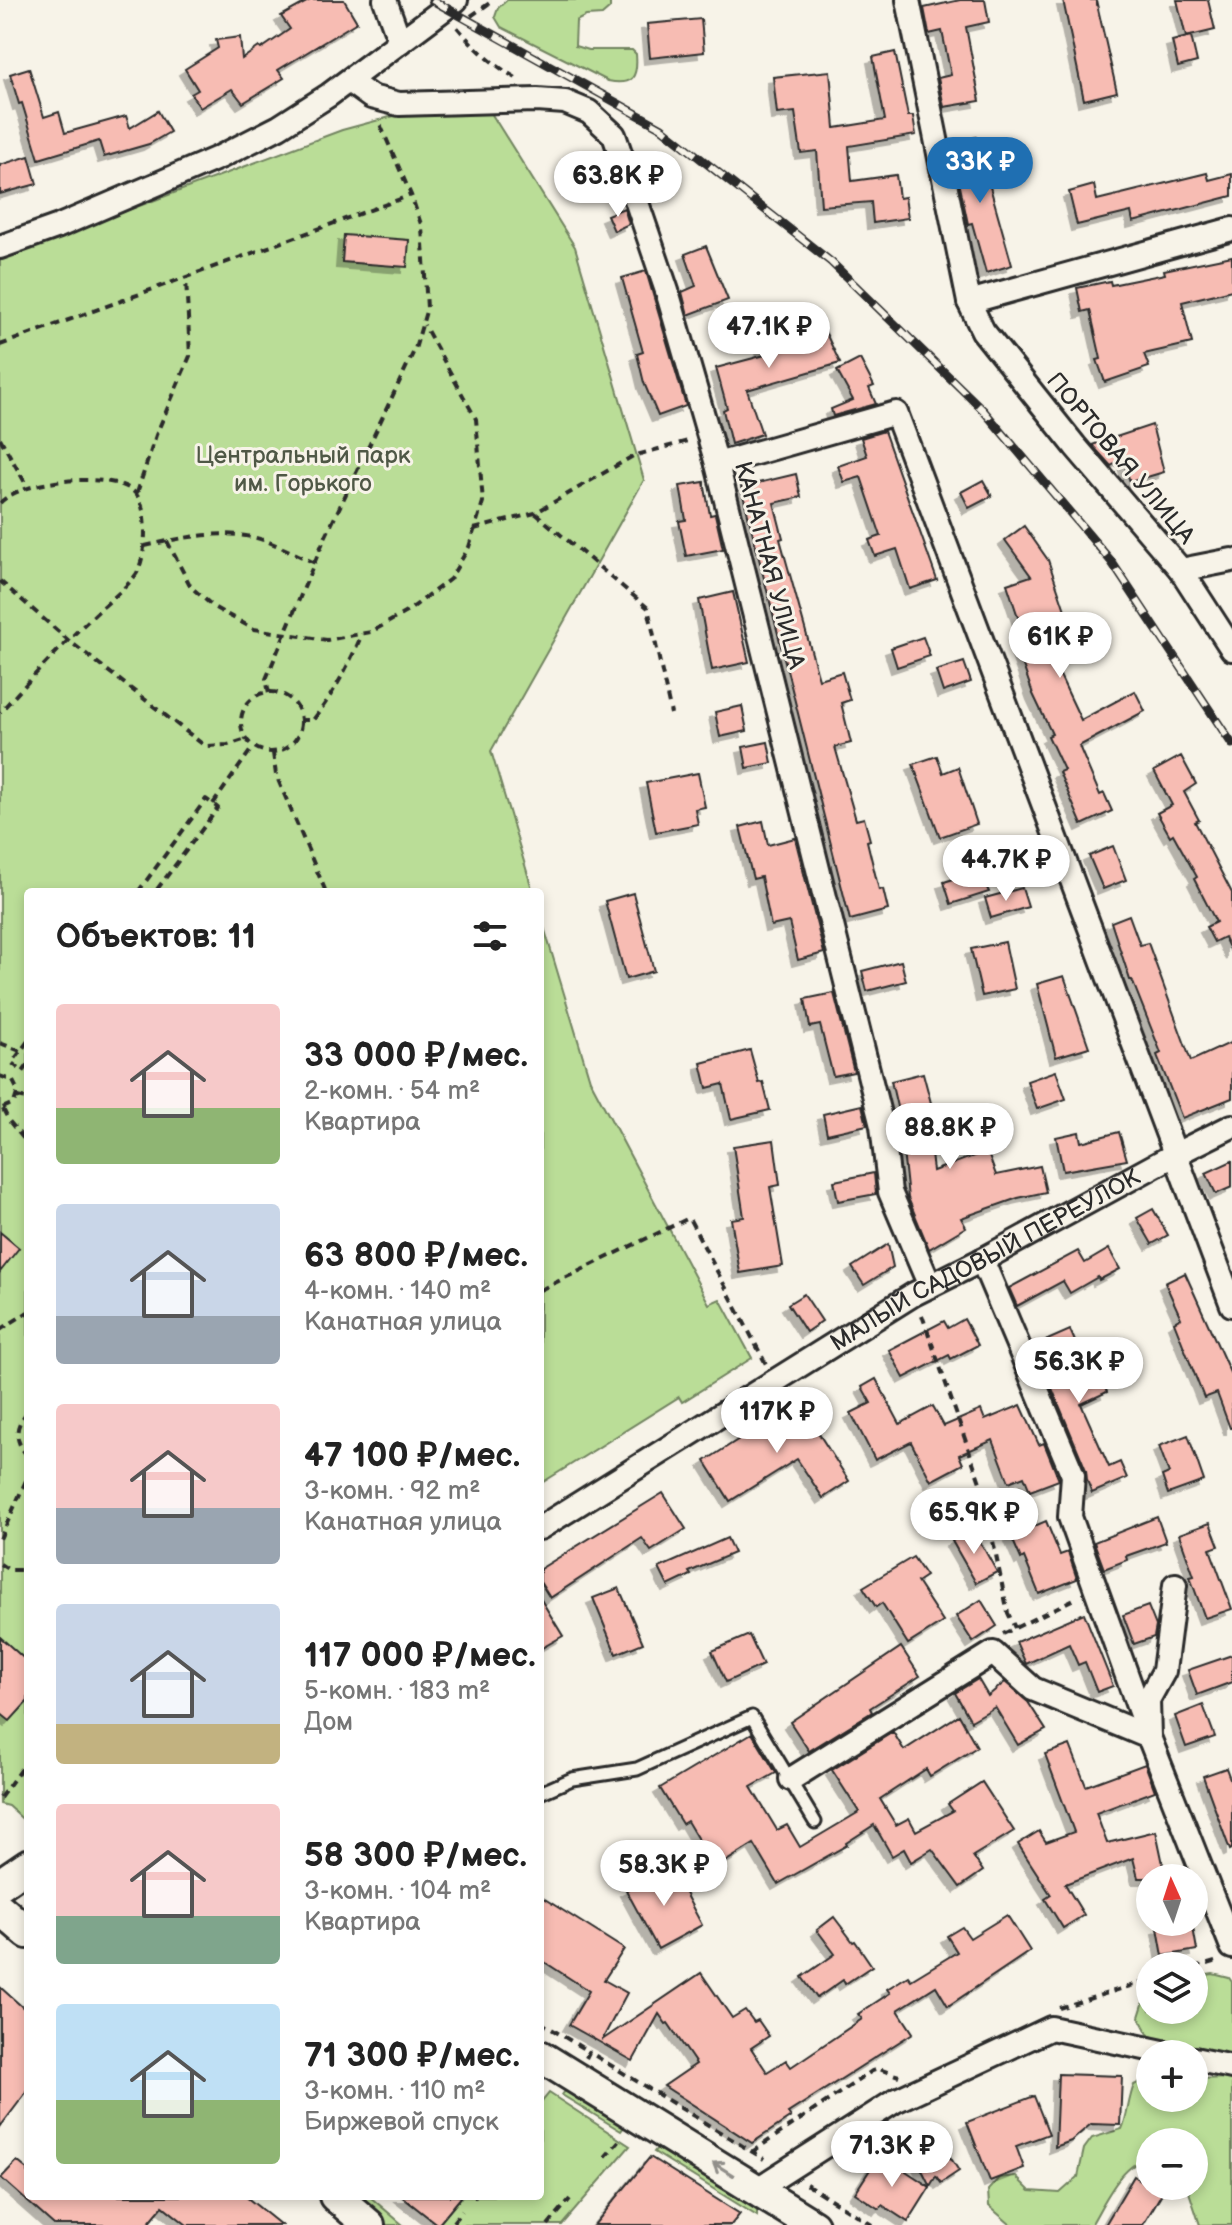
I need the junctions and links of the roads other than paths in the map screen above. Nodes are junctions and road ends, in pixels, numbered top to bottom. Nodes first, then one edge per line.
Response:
1 (385, 0) edge
2 (456, 0) edge
3 (908, 0) edge
4 (400, 42) junction
5 (349, 81) junction
6 (1232, 229) edge
7 (0, 247) edge
8 (969, 302) junction
9 (717, 464) junction
10 (1232, 560) edge
11 (1181, 570) junction
12 (1232, 649) edge
13 (1232, 1126) edge
14 (1174, 1155) junction
15 (982, 1260) junction
16 (922, 1290) junction
17 (1232, 1305) edge
18 (544, 1525) edge
19 (1175, 1585) dead end
20 (1149, 1737) junction
21 (791, 1779) junction
22 (544, 1791) edge
23 (815, 1822) dead end
24 (24, 1868) edge
25 (0, 1884) edge
26 (0, 1909) edge
27 (24, 1930) edge
28 (1226, 1954) edge
29 (1136, 2046) edge
30 (544, 2058) edge
31 (1208, 2062) edge
32 (1232, 2067) edge
33 (756, 2190) junction
34 (340, 2200) edge
35 (369, 2225) edge
36 (813, 2225) edge

1 - 4 street
2 - 4 street
3 - 8 street, ПОРТОВАЯ УЛИЦА
4 - 5 street
5 - 7 street
5 - 9 street, КАНАТНАЯ УЛИЦА
6 - 8 street
8 - 11 street, ПОРТОВАЯ УЛИЦА
9 - 14 street
9 - 16 street, КАНАТНАЯ УЛИЦА
10 - 11 street
11 - 12 street, ПОРТОВАЯ УЛИЦА
13 - 14 street, МАЛЫЙ САДОВЫЙ ПЕРЕУЛОК
14 - 15 street, МАЛЫЙ САДОВЫЙ ПЕРЕУЛОК
14 - 17 street
15 - 16 street, МАЛЫЙ САДОВЫЙ ПЕРЕУЛОК
15 - 20 street
16 - 18 street, МАЛЫЙ САДОВЫЙ ПЕРЕУЛОК
19 - 20 street
20 - 21 street
20 - 28 street
21 - 22 lane
21 - 23 lane
24 - 25 main road
26 - 27 main road
29 - 33 street
33 -> 30 main road
31 - 32 street
33 - 36 main road
34 - 35 main road

